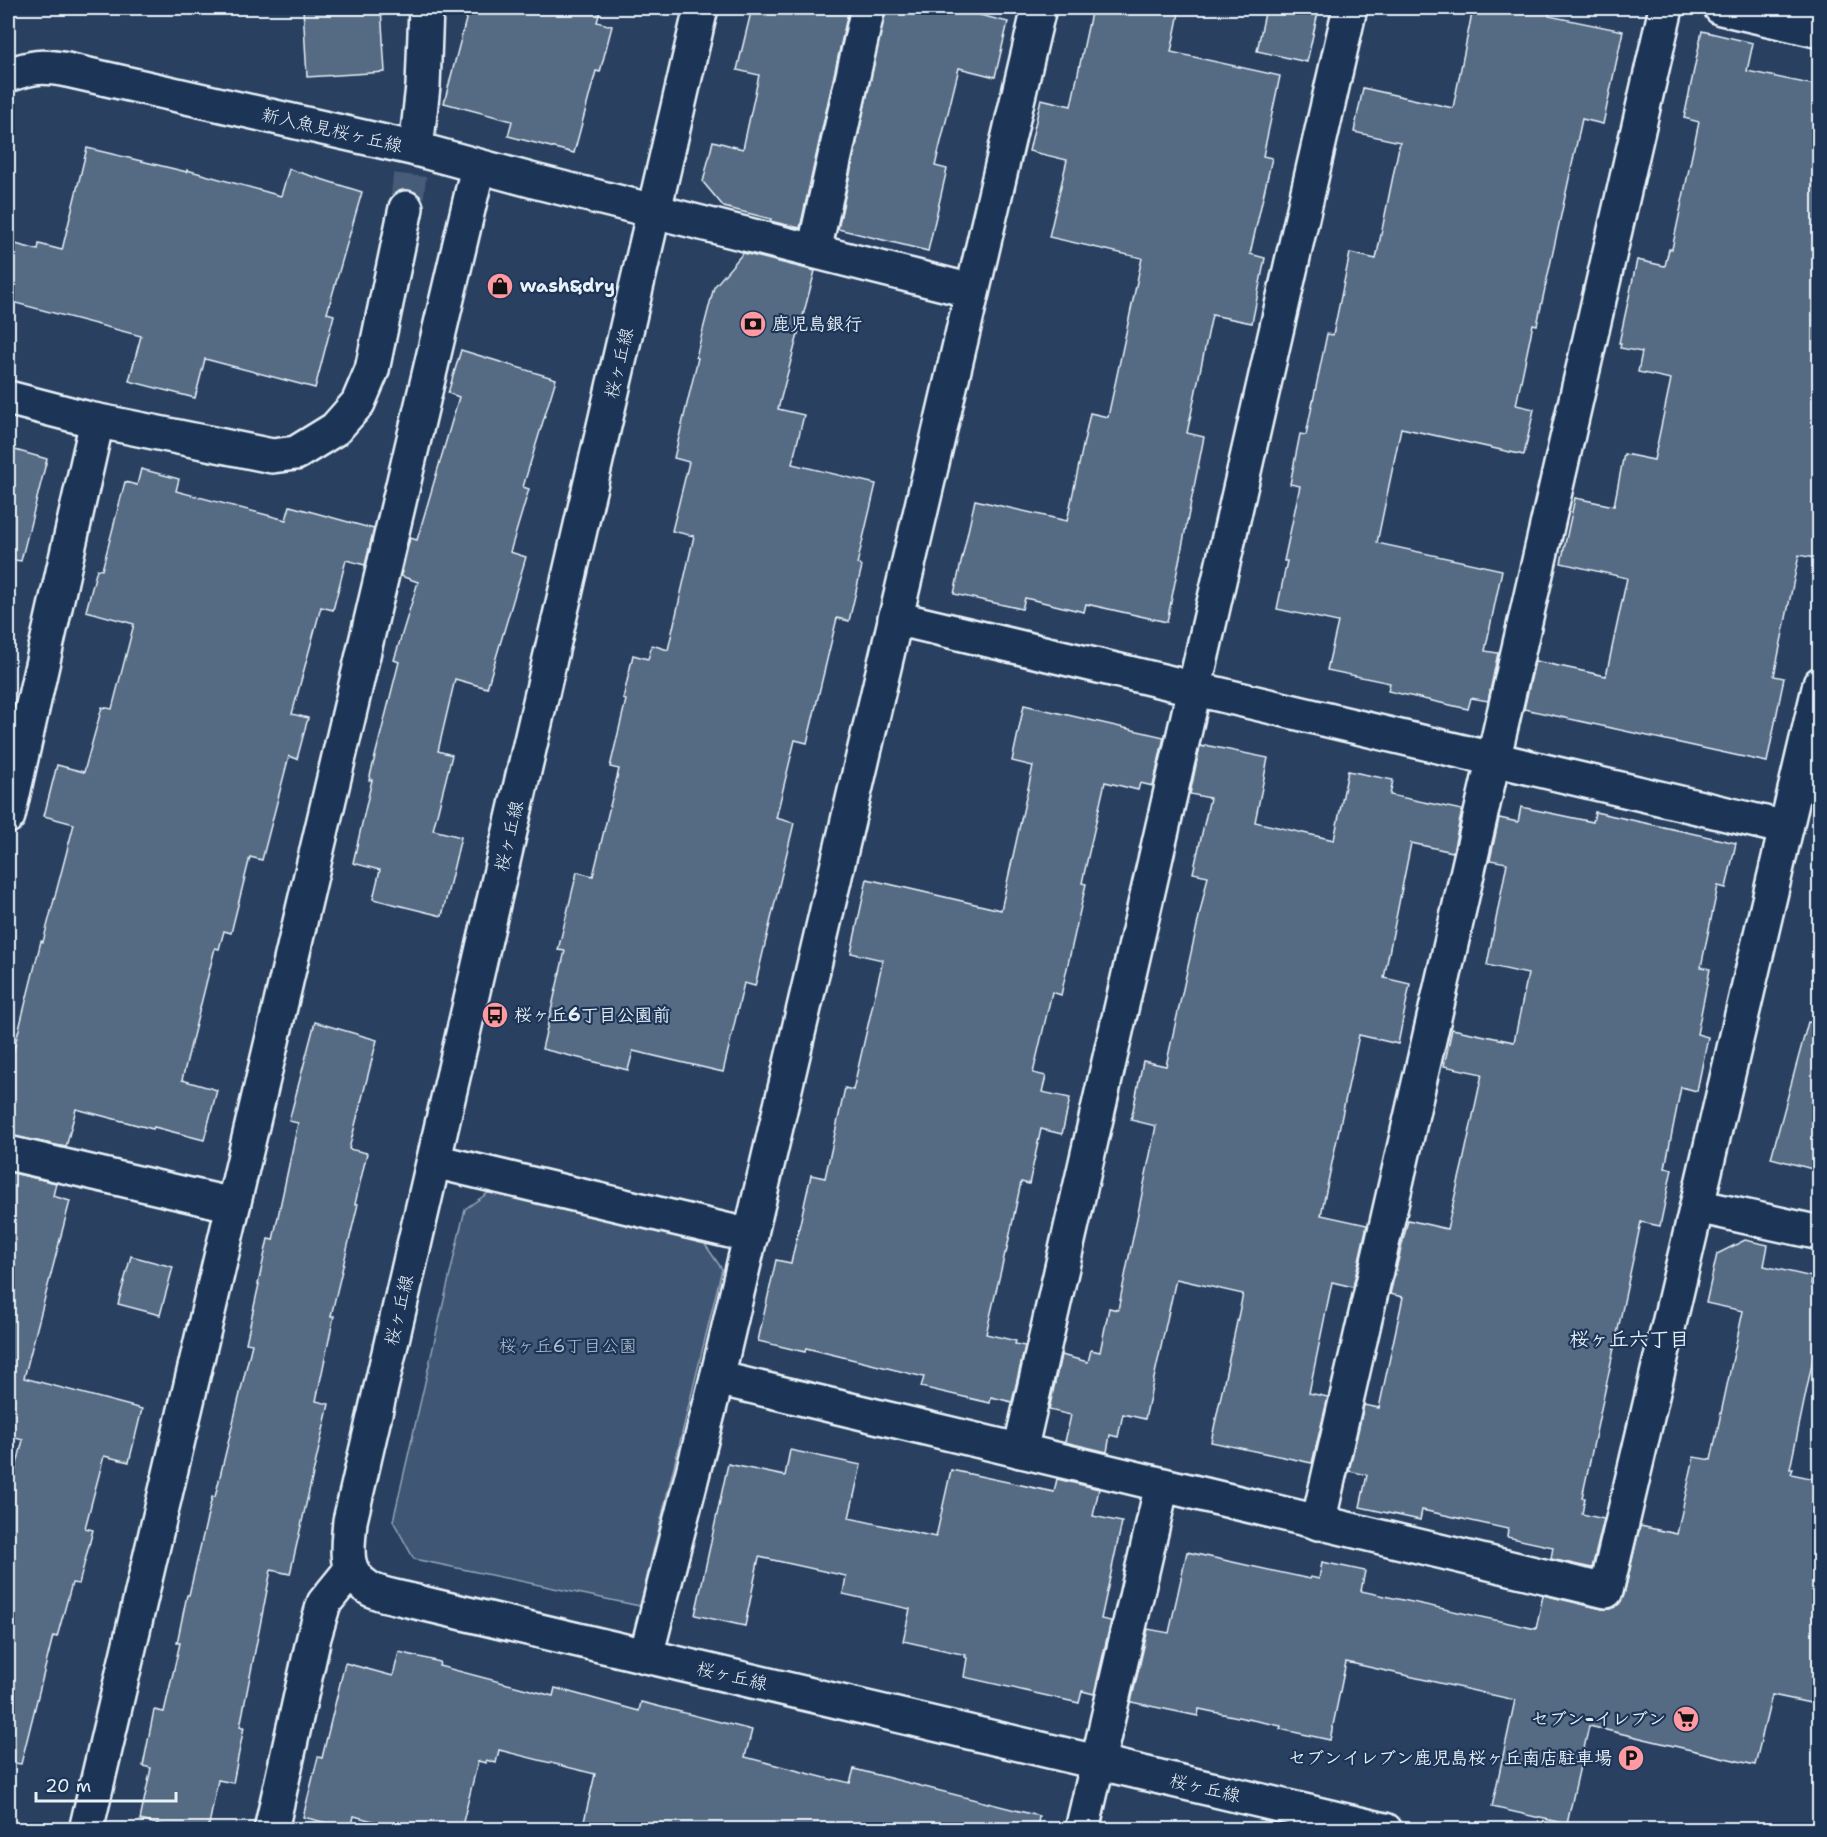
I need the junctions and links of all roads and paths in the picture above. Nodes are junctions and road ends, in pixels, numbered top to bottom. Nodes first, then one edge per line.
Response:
1 (426, 8) edge
2 (701, 8) edge
3 (868, 8) edge
4 (1039, 8) edge
5 (1350, 8) edge
6 (1666, 8) edge
7 (1721, 8) edge
8 (1820, 31) edge
9 (8, 75) edge
10 (416, 149) junction
11 (478, 167) junction
12 (406, 208) tunnel mouth
13 (655, 211) junction
14 (814, 252) junction
15 (972, 291) junction
16 (8, 398) edge
17 (97, 421) junction
18 (895, 618) junction
19 (1820, 684) edge
20 (1194, 689) junction
21 (1493, 759) junction
22 (8, 816) edge
23 (1786, 828) junction
24 (8, 1153) edge
25 (434, 1161) junction
26 (233, 1205) junction
27 (1697, 1206) junction
28 (1820, 1233) edge
29 (751, 1236) junction
30 (717, 1378) junction
31 (1020, 1451) junction
32 (1162, 1485) junction
33 (1318, 1523) junction
34 (350, 1572) junction
35 (646, 1656) junction
36 (1097, 1763) junction
37 (86, 1830) edge
38 (271, 1830) edge
39 (1082, 1830) edge
40 (1385, 1830) edge

1 - 10 street
2 - 13 street, 桜ヶ丘線
3 - 14 street
4 - 15 street
5 - 20 street
6 - 21 street
7 - 8 street
9 - 10 street, 新入魚見桜ヶ丘線
10 - 11 street, 新入魚見桜ヶ丘線
11 - 13 street, 新入魚見桜ヶ丘線
11 - 26 street
12 - 17 street
13 - 14 street, 新入魚見桜ヶ丘線
13 - 25 street, 桜ヶ丘線
14 - 15 street, 新入魚見桜ヶ丘線
15 - 18 street
16 - 17 street
17 - 22 street
18 - 20 street
18 - 29 street
19 - 23 street
20 - 21 street
20 - 31 street
21 - 23 street
21 - 33 street
23 - 27 street
24 - 26 street
25 - 29 street
25 - 34 street, 桜ヶ丘線
26 - 37 street
27 - 28 street
27 - 33 street
29 - 30 street
30 - 31 street
30 - 35 street
31 - 32 street
32 - 33 street
32 - 36 street
34 - 35 street, 桜ヶ丘線
34 - 38 street
35 - 36 street, 桜ヶ丘線
36 - 39 street
36 - 40 street, 桜ヶ丘線

